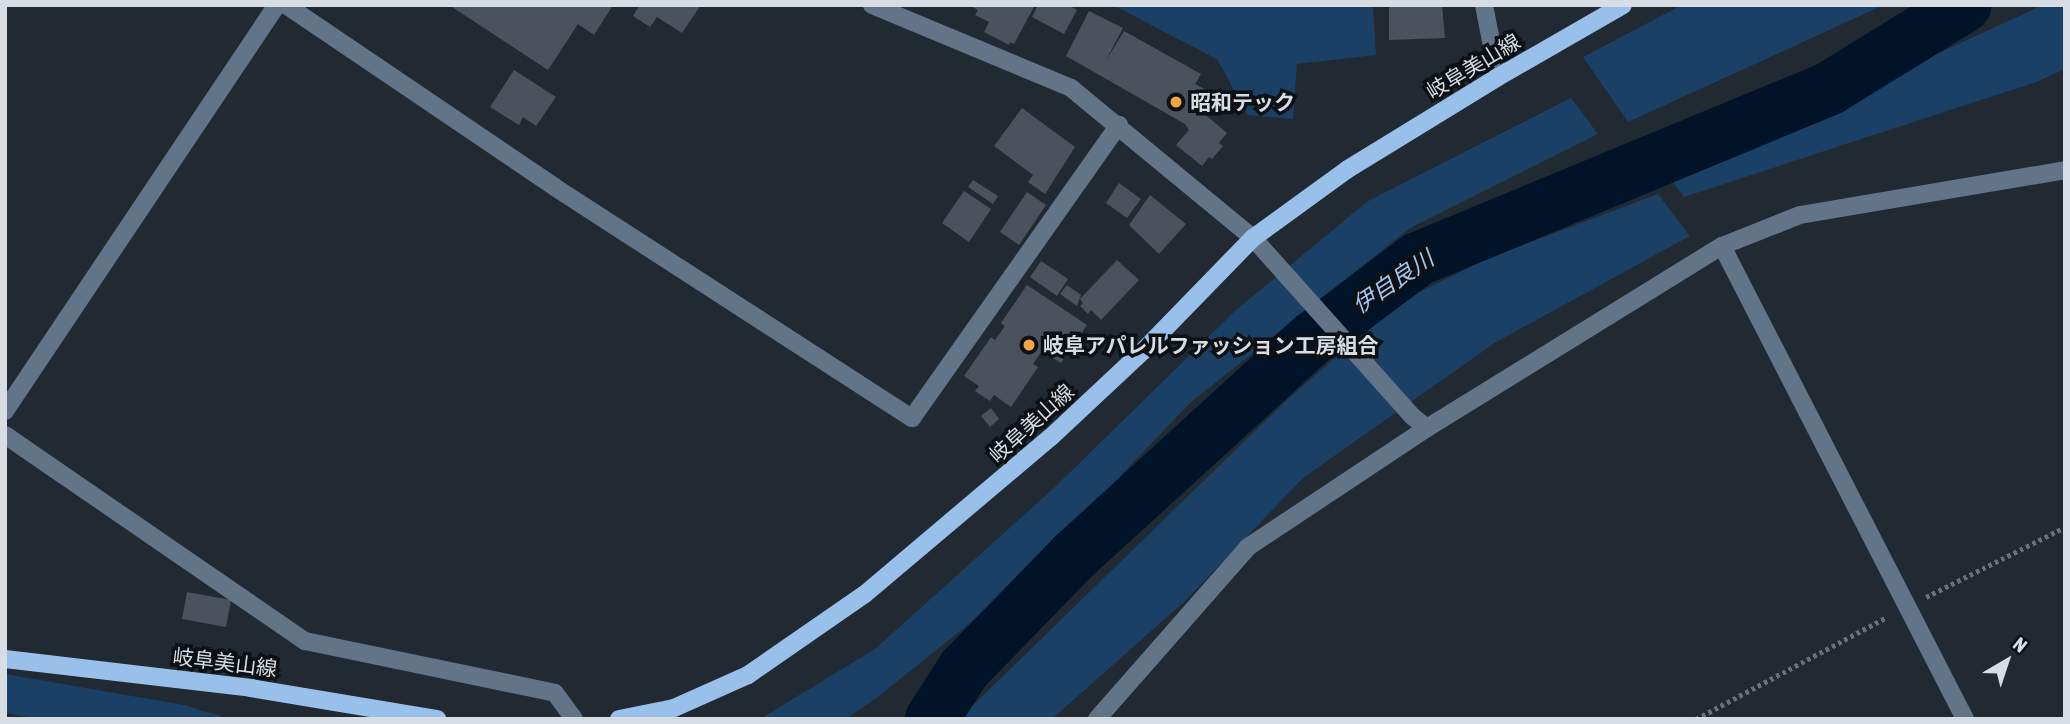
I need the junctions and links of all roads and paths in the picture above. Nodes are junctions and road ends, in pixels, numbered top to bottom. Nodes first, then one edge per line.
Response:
1 (277, 5) edge
2 (286, 5) edge
3 (872, 5) edge
4 (1484, 5) edge
5 (1623, 5) edge
6 (1498, 77) junction
7 (1119, 125) junction
8 (2065, 170) edge
9 (1253, 238) junction
10 (1722, 246) junction
11 (5, 411) edge
12 (1427, 428) junction
13 (5, 435) edge
14 (2065, 527) edge
15 (1908, 607) junction
16 (5, 659) edge
17 (437, 719) edge
18 (574, 719) edge
19 (619, 719) edge
20 (1097, 719) edge
21 (1696, 719) edge
22 (1965, 719) edge

1 - 11 street
2 - 7 street
3 - 7 street
4 - 6 street
5 - 6 main road, 岐阜美山線
6 - 9 main road, 岐阜美山線
7 - 9 street
8 - 10 street
9 - 12 street
9 - 19 main road, 岐阜美山線
10 - 12 street
10 - 15 street
12 - 20 street
13 - 18 street
14 - 15 path
15 - 21 path
15 - 22 street
16 - 17 main road, 岐阜美山線

